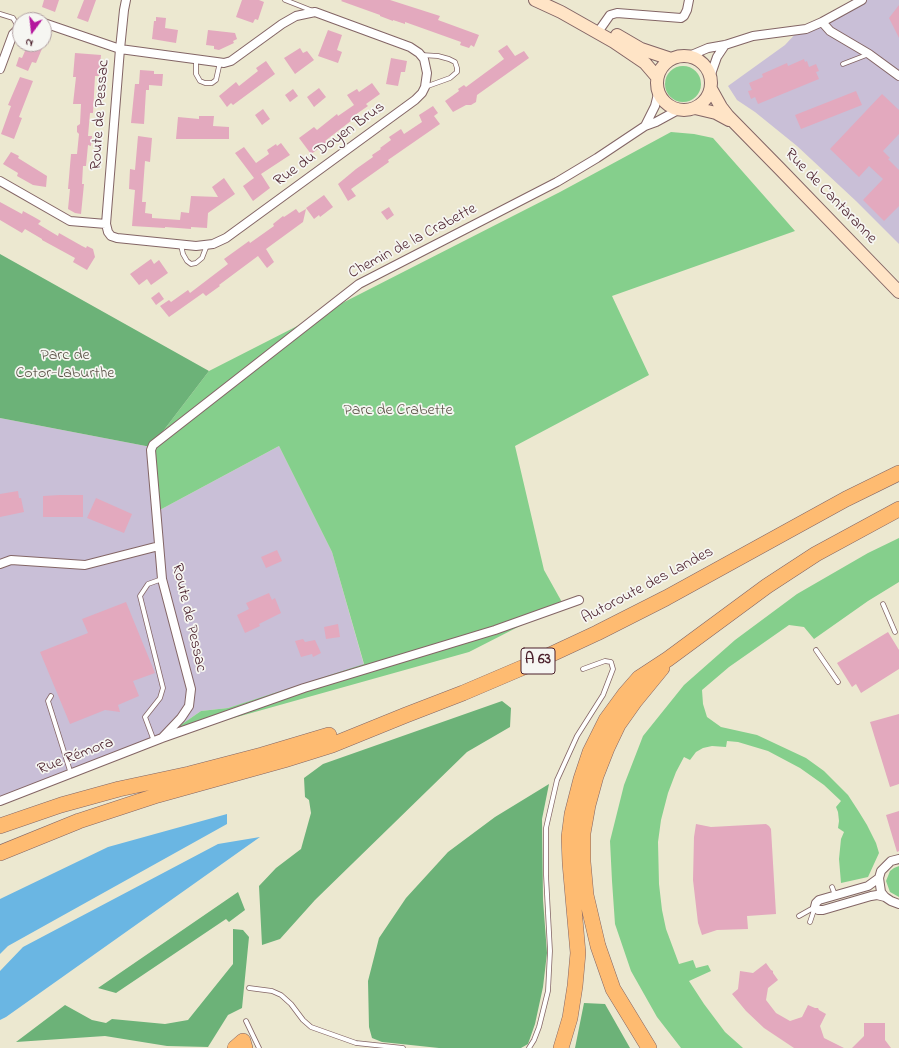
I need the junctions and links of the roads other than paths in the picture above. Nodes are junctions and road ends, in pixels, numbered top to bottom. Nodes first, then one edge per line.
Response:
1 (126, 0) edge
2 (285, 0) edge
3 (535, 0) edge
4 (551, 0) edge
5 (689, 0) edge
6 (862, 0) edge
7 (315, 12) junction
8 (0, 14) edge
9 (12, 18) edge
10 (822, 22) junction
11 (52, 26) edge
12 (600, 30) junction
13 (12, 37) edge
14 (725, 45) junction
15 (120, 49) junction
16 (869, 54) junction
17 (421, 55) junction
18 (689, 56) junction
19 (196, 59) junction
20 (671, 59) junction
21 (220, 62) junction
22 (842, 64) dead end
23 (0, 69) edge
24 (899, 76) edge
25 (657, 77) junction
26 (710, 83) junction
27 (425, 87) junction
28 (658, 94) junction
29 (695, 108) junction
30 (678, 110) junction
31 (736, 125) junction
32 (645, 126) junction
33 (0, 181) edge
34 (107, 228) junction
35 (181, 245) junction
36 (207, 245) junction
37 (899, 292) edge
38 (151, 447) joint
39 (899, 473) edge
40 (899, 509) edge
41 (159, 546) junction
42 (0, 564) edge
43 (162, 579) junction
44 (579, 600) dead end
45 (883, 604) dead end
46 (895, 632) dead end
47 (816, 650) dead end
48 (668, 659) junction
49 (583, 669) dead end
50 (838, 682) dead end
51 (51, 696) dead end
52 (406, 715) junction
53 (158, 740) junction
54 (71, 774) junction
55 (0, 801) edge
56 (0, 826) edge
57 (0, 853) edge
58 (899, 859) edge
59 (879, 878) junction
60 (832, 887) dead end
61 (835, 896) junction
62 (885, 897) junction
63 (899, 904) edge
64 (815, 907) junction
65 (799, 916) dead end
66 (810, 922) dead end
67 (249, 988) dead end
68 (246, 1022) dead end
69 (235, 1048) edge
70 (244, 1048) edge
71 (259, 1048) edge
72 (403, 1048) edge
73 (529, 1048) edge
74 (561, 1048) edge
75 (649, 1048) edge

1 - 15 street, Route de Pessac
2 - 7 lane
3 - 12 street
4 - 12 street
5 - 12 street
6 - 10 street
7 - 17 street
7 - 21 street
8 - 9 lane
10 - 14 street
10 - 16 street
11 - 15 street
12 - 20 street
12 - 25 street
13 - 23 street
14 - 18 street
14 - 26 street
15 - 19 street
15 - 34 street, Route de Pessac
16 - 22 lane
16 - 24 street
17 - 27 street
17 - 27 lane
18 - 20 street
18 - 26 street
19 - 21 street
19 - 21 lane
20 - 25 street
25 - 28 street
26 - 29 street
26 - 31 street, Rue de Cantaranne
27 - 36 street, Rue du Doyen Brus
28 - 30 street
28 - 32 street, Chemin de la Crabette
29 - 30 street
29 - 31 street, Rue de Cantaranne
30 - 32 street, Chemin de la Crabette
31 - 37 street, Rue de Cantaranne
32 - 38 street, Chemin de la Crabette
33 - 34 street, Rue du Doyen Brus
34 - 35 street, Rue du Doyen Brus
35 - 36 street, Rue du Doyen Brus
35 - 36 lane
38 - 41 street, Route de Pessac
39 - 52 highway, Autoroute des Landes / A 63
40 - 48 highway
41 - 42 street
41 - 43 street, Route de Pessac
43 - 53 street, Route de Pessac
43 - 53 lane
44 - 53 street, Rue Rémora
45 - 46 lane
47 - 50 lane
48 - 74 highway
48 - 75 highway
49 - 73 lane
51 - 54 lane
52 - 56 highway
52 - 57 highway
53 - 54 street, Rue Rémora
54 - 55 street, Rue Rémora
58 - 59 street
59 - 61 street
59 - 62 street
60 - 61 lane
61 - 64 street
62 - 63 street
62 - 64 street
64 - 65 lane
64 - 66 lane
67 - 72 lane
68 - 71 lane
69 - 70 highway

